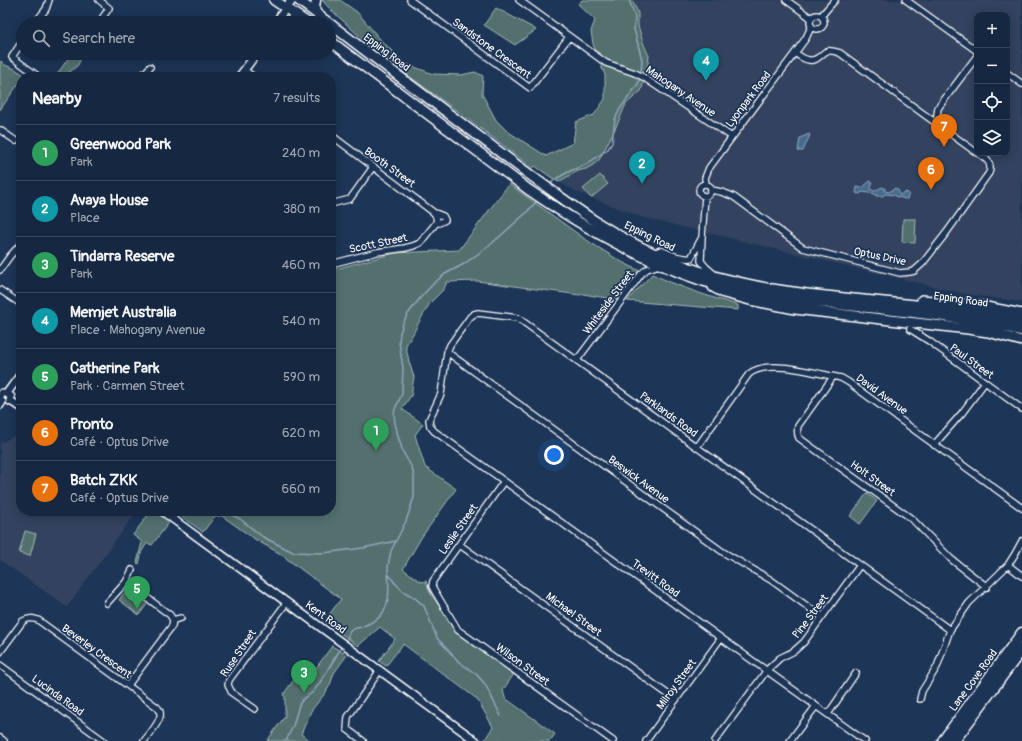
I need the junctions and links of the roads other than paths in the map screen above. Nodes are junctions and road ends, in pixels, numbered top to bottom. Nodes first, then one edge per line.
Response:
1 (49, 0) edge
2 (99, 0) edge
3 (274, 0) edge
4 (292, 0) edge
5 (316, 0) edge
6 (410, 0) edge
7 (519, 0) edge
8 (786, 0) edge
9 (835, 0) edge
10 (906, 0) edge
11 (302, 1) edge
12 (286, 8) junction
13 (295, 14) junction
14 (317, 14) junction
15 (40, 16) edge
16 (104, 16) edge
17 (280, 16) edge
18 (298, 16) edge
19 (320, 16) edge
20 (821, 16) junction
21 (811, 18) junction
22 (811, 27) junction
23 (336, 28) edge
24 (569, 37) junction
25 (336, 45) edge
26 (974, 49) edge
27 (16, 51) edge
28 (795, 53) junction
29 (16, 60) edge
30 (16, 60) edge
31 (252, 60) edge
32 (974, 60) edge
33 (150, 67) dead end
34 (244, 70) joint
35 (32, 72) edge
36 (146, 72) edge
37 (247, 72) edge
38 (1010, 75) edge
39 (1022, 84) edge
40 (937, 124) junction
41 (0, 130) edge
42 (732, 137) junction
43 (336, 140) edge
44 (16, 141) dead end
45 (974, 151) edge
46 (982, 156) edge
47 (373, 167) junction
48 (706, 184) junction
49 (711, 190) junction
50 (705, 196) junction
51 (336, 203) edge
52 (436, 215) joint
53 (702, 237) junction
54 (16, 249) edge
55 (653, 253) junction
56 (336, 263) edge
57 (661, 265) junction
58 (0, 270) edge
59 (716, 276) junction
60 (703, 281) junction
61 (0, 290) edge
62 (849, 298) junction
63 (16, 301) edge
64 (1022, 314) edge
65 (1022, 323) edge
66 (910, 329) dead end
67 (1022, 332) edge
68 (1022, 341) edge
69 (447, 352) junction
70 (577, 360) junction
71 (833, 377) junction
72 (16, 381) edge
73 (985, 382) junction
74 (7, 393) junction
75 (0, 401) edge
76 (10, 401) junction
77 (16, 404) edge
78 (1022, 409) edge
79 (434, 432) joint
80 (934, 444) junction
81 (697, 447) junction
82 (504, 481) junction
83 (1022, 508) edge
84 (169, 516) edge
85 (1022, 541) edge
86 (460, 545) junction
87 (860, 565) junction
88 (1008, 565) junction
89 (132, 570) dead end
90 (1022, 576) edge
91 (126, 582) junction
92 (987, 586) junction
93 (434, 590) joint
94 (287, 602) junction
95 (108, 603) dead end
96 (822, 617) junction
97 (181, 618) dead end
98 (173, 620) junction
99 (950, 630) junction
100 (1022, 633) edge
101 (721, 638) junction
102 (1022, 649) edge
103 (0, 652) edge
104 (0, 666) edge
105 (380, 670) junction
106 (767, 670) junction
107 (856, 673) dead end
108 (128, 685) junction
109 (920, 699) dead end
110 (676, 700) junction
111 (816, 706) junction
112 (255, 709) dead end
113 (828, 714) junction
114 (0, 738) edge
115 (4, 741) edge
116 (104, 741) edge
117 (144, 741) edge
118 (363, 741) edge
119 (476, 741) edge
120 (614, 741) edge
121 (646, 741) edge
122 (715, 741) edge
123 (790, 741) edge
124 (864, 741) edge
125 (943, 741) edge
126 (954, 741) edge

1 - 15 street
2 - 16 street
3 - 12 main road
4 - 12 main road
5 - 14 main road
6 - 24 street, Sandstone Crescent
7 - 24 street, Mahogany Avenue
8 - 21 street
9 - 20 street
10 - 26 street
11 - 13 main road
11 - 14 main road, Epping Road
12 - 13 main road
12 - 17 street
13 - 18 main road
14 - 19 main road, Epping Road
20 - 21 street
20 - 22 street
21 - 22 street
22 - 28 street, Lyonpark Road
23 - 55 main road, Epping Road
24 - 42 street, Mahogany Avenue
25 - 57 main road, Epping Road
27 - 30 street
28 - 40 street, Optus Drive
28 - 42 street, Lyonpark Road
29 - 35 street
31 - 34 street
32 - 40 street
33 - 36 street
34 - 37 street
38 - 39 street
40 - 45 street, Optus Drive
41 - 44 street
42 - 48 street, Lyonpark Road
43 - 47 street, Booth Street
46 - 49 street, Optus Drive
47 - 51 street
47 - 52 street, Booth Street
48 - 49 street
48 - 50 street
49 - 50 street
50 - 53 street
52 - 56 street, Scott Street
53 - 55 street
53 - 59 street
54 - 58 street
55 - 59 main road, Epping Road
57 - 60 main road, Epping Road
57 - 70 street, Whiteside Street
59 - 62 main road, Epping Road
60 - 67 main road, Epping Road
60 - 68 main road
61 - 63 street
62 - 64 main road
62 - 65 main road, Epping Road
66 - 73 street, Paul Street
69 - 70 street, Parklands Road
69 - 79 street, Parklands Road
69 - 96 street, Beswick Avenue
70 - 81 street, Parklands Road
71 - 80 street, David Avenue
71 - 81 street, David Avenue
71 - 92 street, Holt Street
72 - 74 street
73 - 78 street, Paul Street
73 - 80 street
74 - 75 street
74 - 76 street
75 - 76 street
76 - 77 street
79 - 82 street, Trevitt Road
80 - 83 street, David Avenue
81 - 87 street, Parklands Road
82 - 86 street, Leslie Street
82 - 101 street, Trevitt Road
84 - 94 street, Kent Road
85 - 88 street
86 - 93 street, Leslie Street
86 - 110 street, Michael Street
87 - 96 street, Pine Street
87 - 99 street, Parklands Road
88 - 90 street
88 - 92 street
89 - 91 street
91 - 95 street
91 - 98 street
92 - 99 street
93 - 120 street, Wilson Street
94 - 105 street, Kent Road
94 - 112 street, Ruse Street
96 - 106 street, Pine Street
97 - 98 street
98 - 108 street
99 - 109 street
100 - 125 highway, Lane Cove Road
101 - 106 street, Trevitt Road
101 - 110 street, Milroy Street
102 - 126 highway, Lane Cove Road
103 - 108 street, Beverley Crescent
104 - 116 street, Lucinda Road
105 - 118 street
105 - 119 street, Kent Road
106 - 111 street, Trevitt Road
106 - 122 street, Pine Street
107 - 113 street
108 - 117 street, Beverley Crescent
110 - 121 street, Milroy Street
111 - 113 street, Trevitt Road
111 - 123 street
113 - 124 street, Trevitt Road
114 - 115 street

